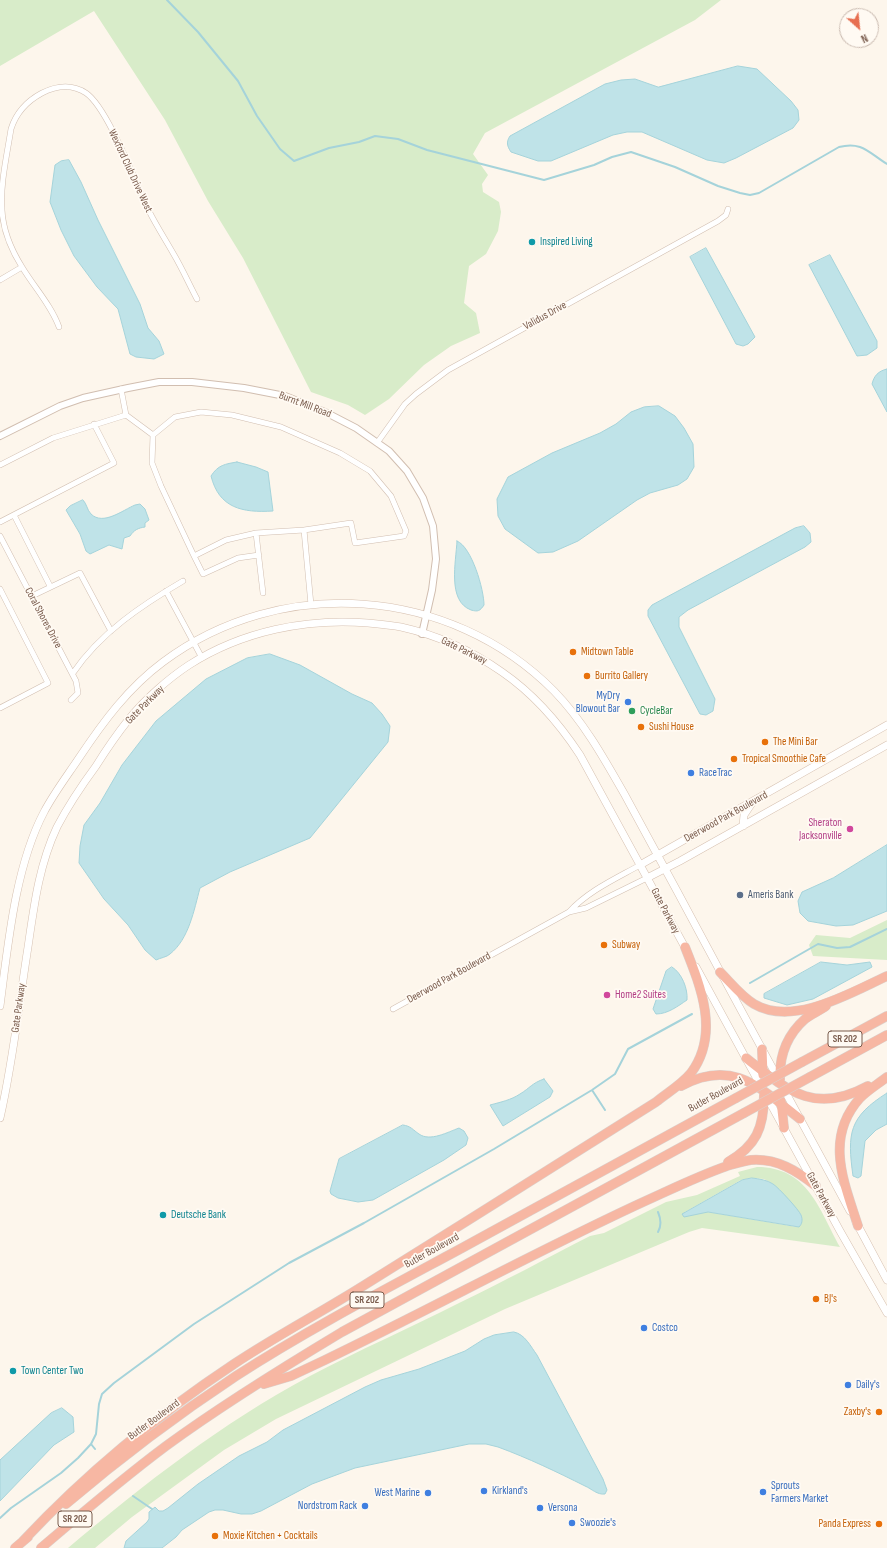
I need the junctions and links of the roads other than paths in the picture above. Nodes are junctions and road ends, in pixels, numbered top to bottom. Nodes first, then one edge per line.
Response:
1 (1, 192) edge
2 (728, 208) dead end
3 (22, 267) junction
4 (0, 280) edge
5 (197, 299) dead end
6 (59, 327) dead end
7 (121, 389) junction
8 (126, 415) junction
9 (94, 424) junction
10 (153, 435) junction
11 (0, 436) edge
12 (377, 443) junction
13 (0, 465) edge
14 (14, 515) junction
15 (0, 522) edge
16 (304, 530) junction
17 (256, 533) junction
18 (0, 536) edge
19 (259, 555) junction
20 (194, 556) junction
21 (183, 581) dead end
22 (50, 586) junction
23 (0, 589) edge
24 (166, 592) junction
25 (263, 593) dead end
26 (32, 596) junction
27 (2, 598) edge
28 (311, 605) junction
29 (426, 614) junction
30 (111, 631) junction
31 (422, 634) junction
32 (193, 642) junction
33 (202, 658) junction
34 (72, 673) junction
35 (71, 700) dead end
36 (0, 708) edge
37 (887, 726) edge
38 (887, 745) edge
39 (754, 801) junction
40 (743, 826) junction
41 (658, 855) junction
42 (640, 865) junction
43 (665, 869) junction
44 (647, 878) junction
45 (569, 912) junction
46 (685, 947) junction
47 (720, 972) junction
48 (887, 976) edge
49 (836, 1000) junction
50 (0, 1006) edge
51 (393, 1009) dead end
52 (887, 1016) edge
53 (887, 1035) edge
54 (762, 1049) junction
55 (746, 1058) junction
56 (763, 1071) junction
57 (887, 1076) edge
58 (780, 1083) junction
59 (764, 1091) junction
60 (656, 1102) junction
61 (781, 1104) junction
62 (0, 1118) edge
63 (800, 1119) junction
64 (784, 1128) junction
65 (714, 1170) junction
66 (816, 1186) junction
67 (858, 1226) junction
68 (887, 1280) edge
69 (887, 1314) edge
70 (251, 1388) junction
71 (23, 1541) junction
72 (15, 1548) edge
73 (41, 1548) edge

1 - 3 street
1 - 5 street, Wexford Club Drive West
2 - 12 street, Validus Drive
3 - 4 street
3 - 6 street
7 - 8 street
7 - 11 street, Burnt Mill Road
7 - 12 street, Burnt Mill Road
8 - 9 street
8 - 10 street
9 - 13 street
9 - 14 street
10 - 16 street
10 - 20 street
12 - 29 street, Burnt Mill Road
14 - 15 street
14 - 22 street
16 - 17 street
16 - 28 street
17 - 19 street
17 - 20 street
18 - 26 street, Coral Shores Drive
19 - 20 street
19 - 25 street
21 - 24 street
22 - 26 street
22 - 30 street
23 - 27 street
24 - 30 street
24 - 32 street
26 - 34 street, Coral Shores Drive
27 - 36 street
28 - 29 main road, Gate Parkway
28 - 32 main road, Gate Parkway
29 - 31 street, Burnt Mill Road
29 - 41 main road, Gate Parkway
30 - 34 street
31 - 33 main road, Gate Parkway
31 - 42 main road, Gate Parkway
32 - 33 street
32 - 50 main road, Gate Parkway
33 - 62 main road, Gate Parkway
34 - 35 street, Coral Shores Drive
37 - 39 main road, Deerwood Park Boulevard
38 - 40 main road, Deerwood Park Boulevard
39 - 40 main road
39 - 41 main road, Deerwood Park Boulevard
40 - 43 main road, Deerwood Park Boulevard
41 - 42 main road, Deerwood Park Boulevard
41 - 43 main road, Gate Parkway
42 - 44 main road, Gate Parkway
42 - 45 street, Deerwood Park Boulevard
43 - 44 main road, Deerwood Park Boulevard
43 - 47 main road, Gate Parkway
44 - 45 street, Deerwood Park Boulevard
44 - 46 main road, Gate Parkway
45 - 51 street, Deerwood Park Boulevard
46 - 55 main road, Gate Parkway
46 - 60 highway
47 - 49 highway
47 - 54 main road, Gate Parkway
48 - 49 highway
49 - 58 highway
52 - 71 highway, Butler Boulevard / SR 202, bridge
53 - 70 highway, SR 202, bridge
54 - 56 highway
54 - 58 main road, Gate Parkway
55 - 56 highway
55 - 59 main road, Gate Parkway
56 - 58 highway
56 - 59 highway
57 - 58 highway
57 - 67 highway
58 - 61 highway
58 - 63 main road, Gate Parkway
59 - 60 highway
59 - 61 highway
59 - 64 main road, Gate Parkway
59 - 65 highway
60 - 71 highway
61 - 63 highway
61 - 64 highway
63 - 67 main road, Gate Parkway
64 - 66 main road, Gate Parkway
65 - 66 highway
65 - 70 highway
66 - 69 main road, Gate Parkway
67 - 68 main road, Gate Parkway
70 - 73 highway, SR 202
71 - 72 highway, Butler Boulevard / SR 202

